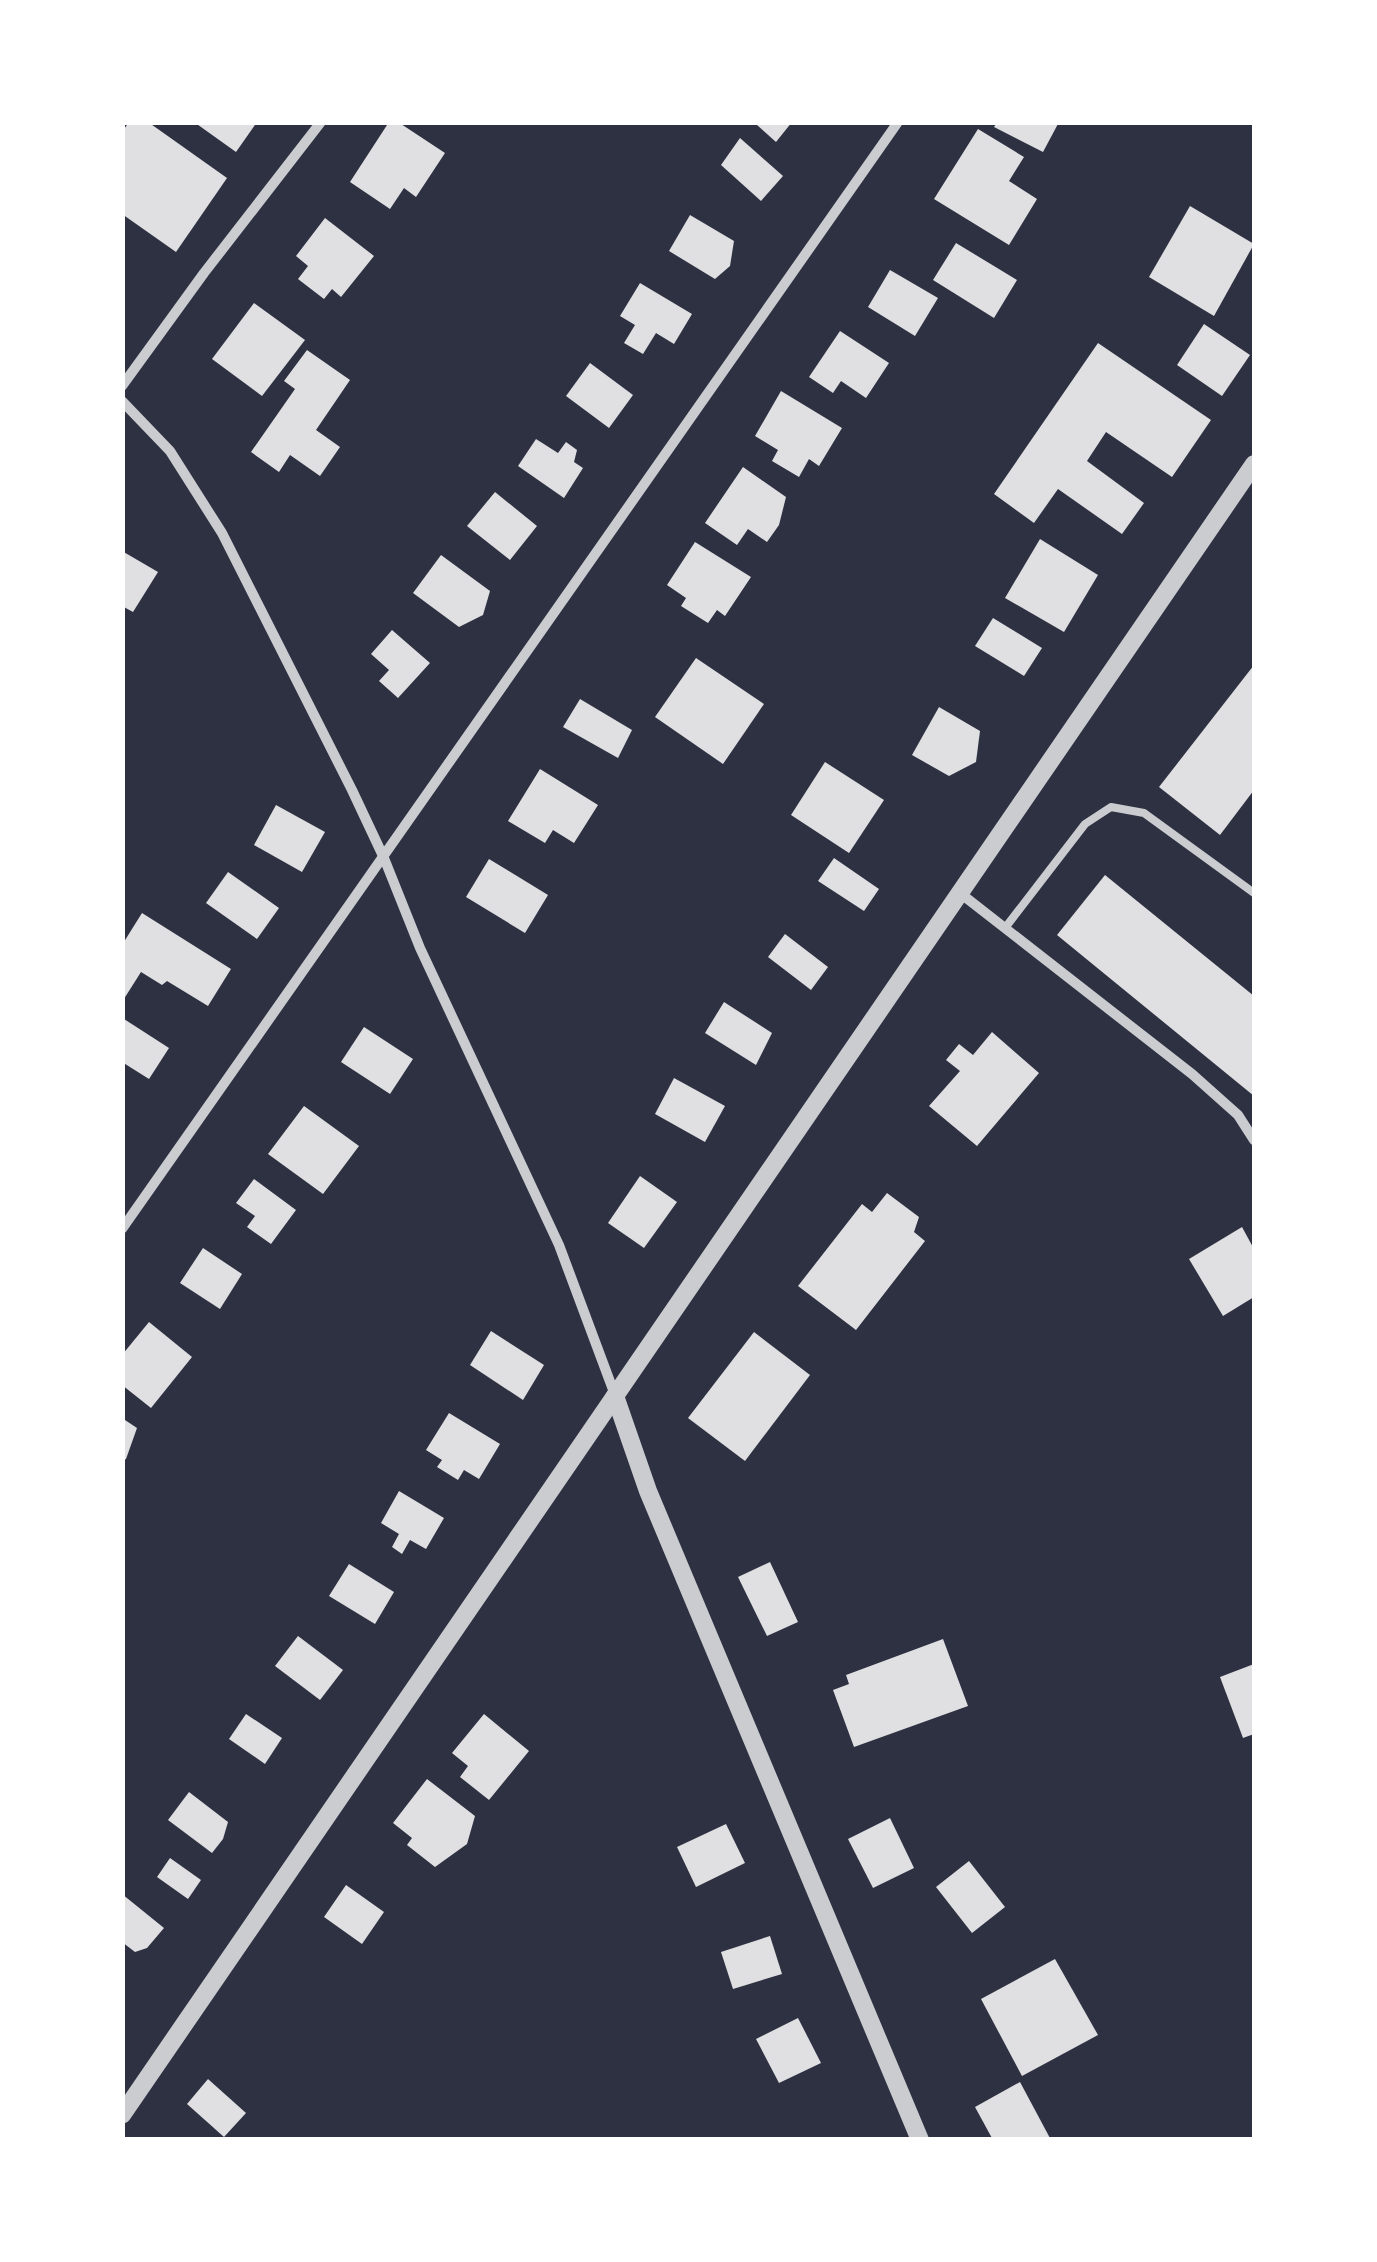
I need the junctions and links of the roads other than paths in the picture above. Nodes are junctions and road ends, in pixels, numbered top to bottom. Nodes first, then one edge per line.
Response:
1 (321, 122) edge
2 (898, 122) edge
3 (122, 386) edge
4 (122, 401) edge
5 (1254, 464) edge
6 (384, 858) junction
7 (960, 892) junction
8 (1254, 894) edge
9 (1005, 928) junction
10 (1254, 1140) edge
11 (122, 1229) edge
12 (615, 1396) junction
13 (122, 2115) edge
14 (920, 2140) edge

1 - 3 street
2 - 6 street
4 - 6 street
5 - 7 street
6 - 11 street
6 - 12 street
7 - 9 street
7 - 12 street
8 - 9 lane
9 - 10 street
12 - 13 street
12 - 14 street

